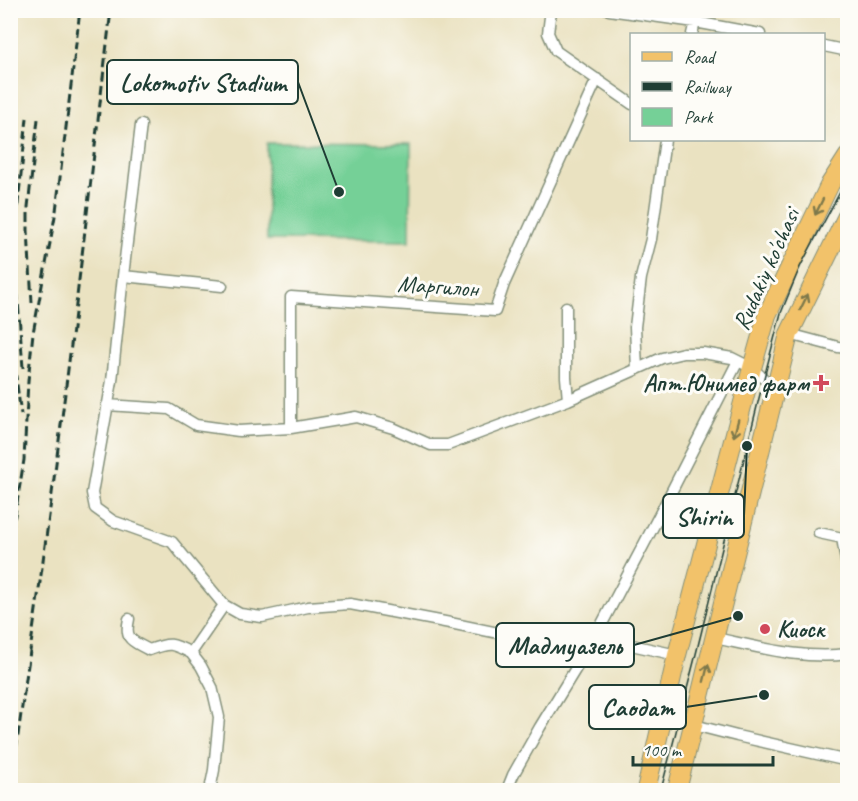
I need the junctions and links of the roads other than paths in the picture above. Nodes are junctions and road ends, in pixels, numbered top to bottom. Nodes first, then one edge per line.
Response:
1 (552, 10) edge
2 (609, 10) edge
3 (639, 12) edge
4 (695, 22) junction
5 (692, 33) edge
6 (755, 33) edge
7 (825, 46) edge
8 (848, 51) edge
9 (597, 79) junction
10 (630, 103) edge
11 (141, 125) dead end
12 (665, 141) edge
13 (848, 156) edge
14 (848, 214) edge
15 (123, 276) junction
16 (222, 286) dead end
17 (566, 308) dead end
18 (789, 334) junction
19 (848, 348) edge
20 (745, 364) junction
21 (637, 369) junction
22 (775, 389) junction
23 (568, 400) junction
24 (107, 405) junction
25 (291, 428) junction
26 (819, 533) dead end
27 (845, 539) edge
28 (848, 572) edge
29 (224, 604) junction
30 (129, 619) dead end
31 (595, 637) junction
32 (714, 638) junction
33 (848, 644) edge
34 (191, 653) junction
35 (844, 654) edge
36 (584, 655) junction
37 (677, 655) junction
38 (693, 724) junction
39 (848, 761) edge
40 (210, 790) edge
41 (507, 790) edge
42 (646, 790) edge
43 (677, 790) edge

1 - 9 street
2 - 3 street
3 - 4 street
4 - 5 street
4 - 6 street
7 - 8 street
9 - 10 street
9 - 25 street, Маргилон
11 - 15 street
12 - 21 street
13 -> 20 main road, Rudakiy ko'chasi
18 -> 14 main road, Rudakiy ko'chasi
15 - 16 street
15 - 24 street
17 - 23 street
18 - 19 street
18 - 22 main road, Rudakiy ko'chasi
20 - 21 street
20 - 22 street
20 - 31 street
20 -> 37 main road, Rudakiy ko'chasi
21 - 23 street
22 - 32 main road, Rudakiy ko'chasi
23 - 25 street
24 - 25 street
24 - 29 street
26 - 27 street
27 - 28 street
29 - 34 street
29 - 36 street
30 - 34 street
31 - 36 street
31 - 37 street
32 - 35 street
38 -> 32 main road, Rudakiy ko'chasi
33 - 35 street
34 - 40 street
36 - 41 street
37 - 42 main road, Rudakiy ko'chasi
38 - 39 street
38 - 43 main road, Rudakiy ko'chasi

